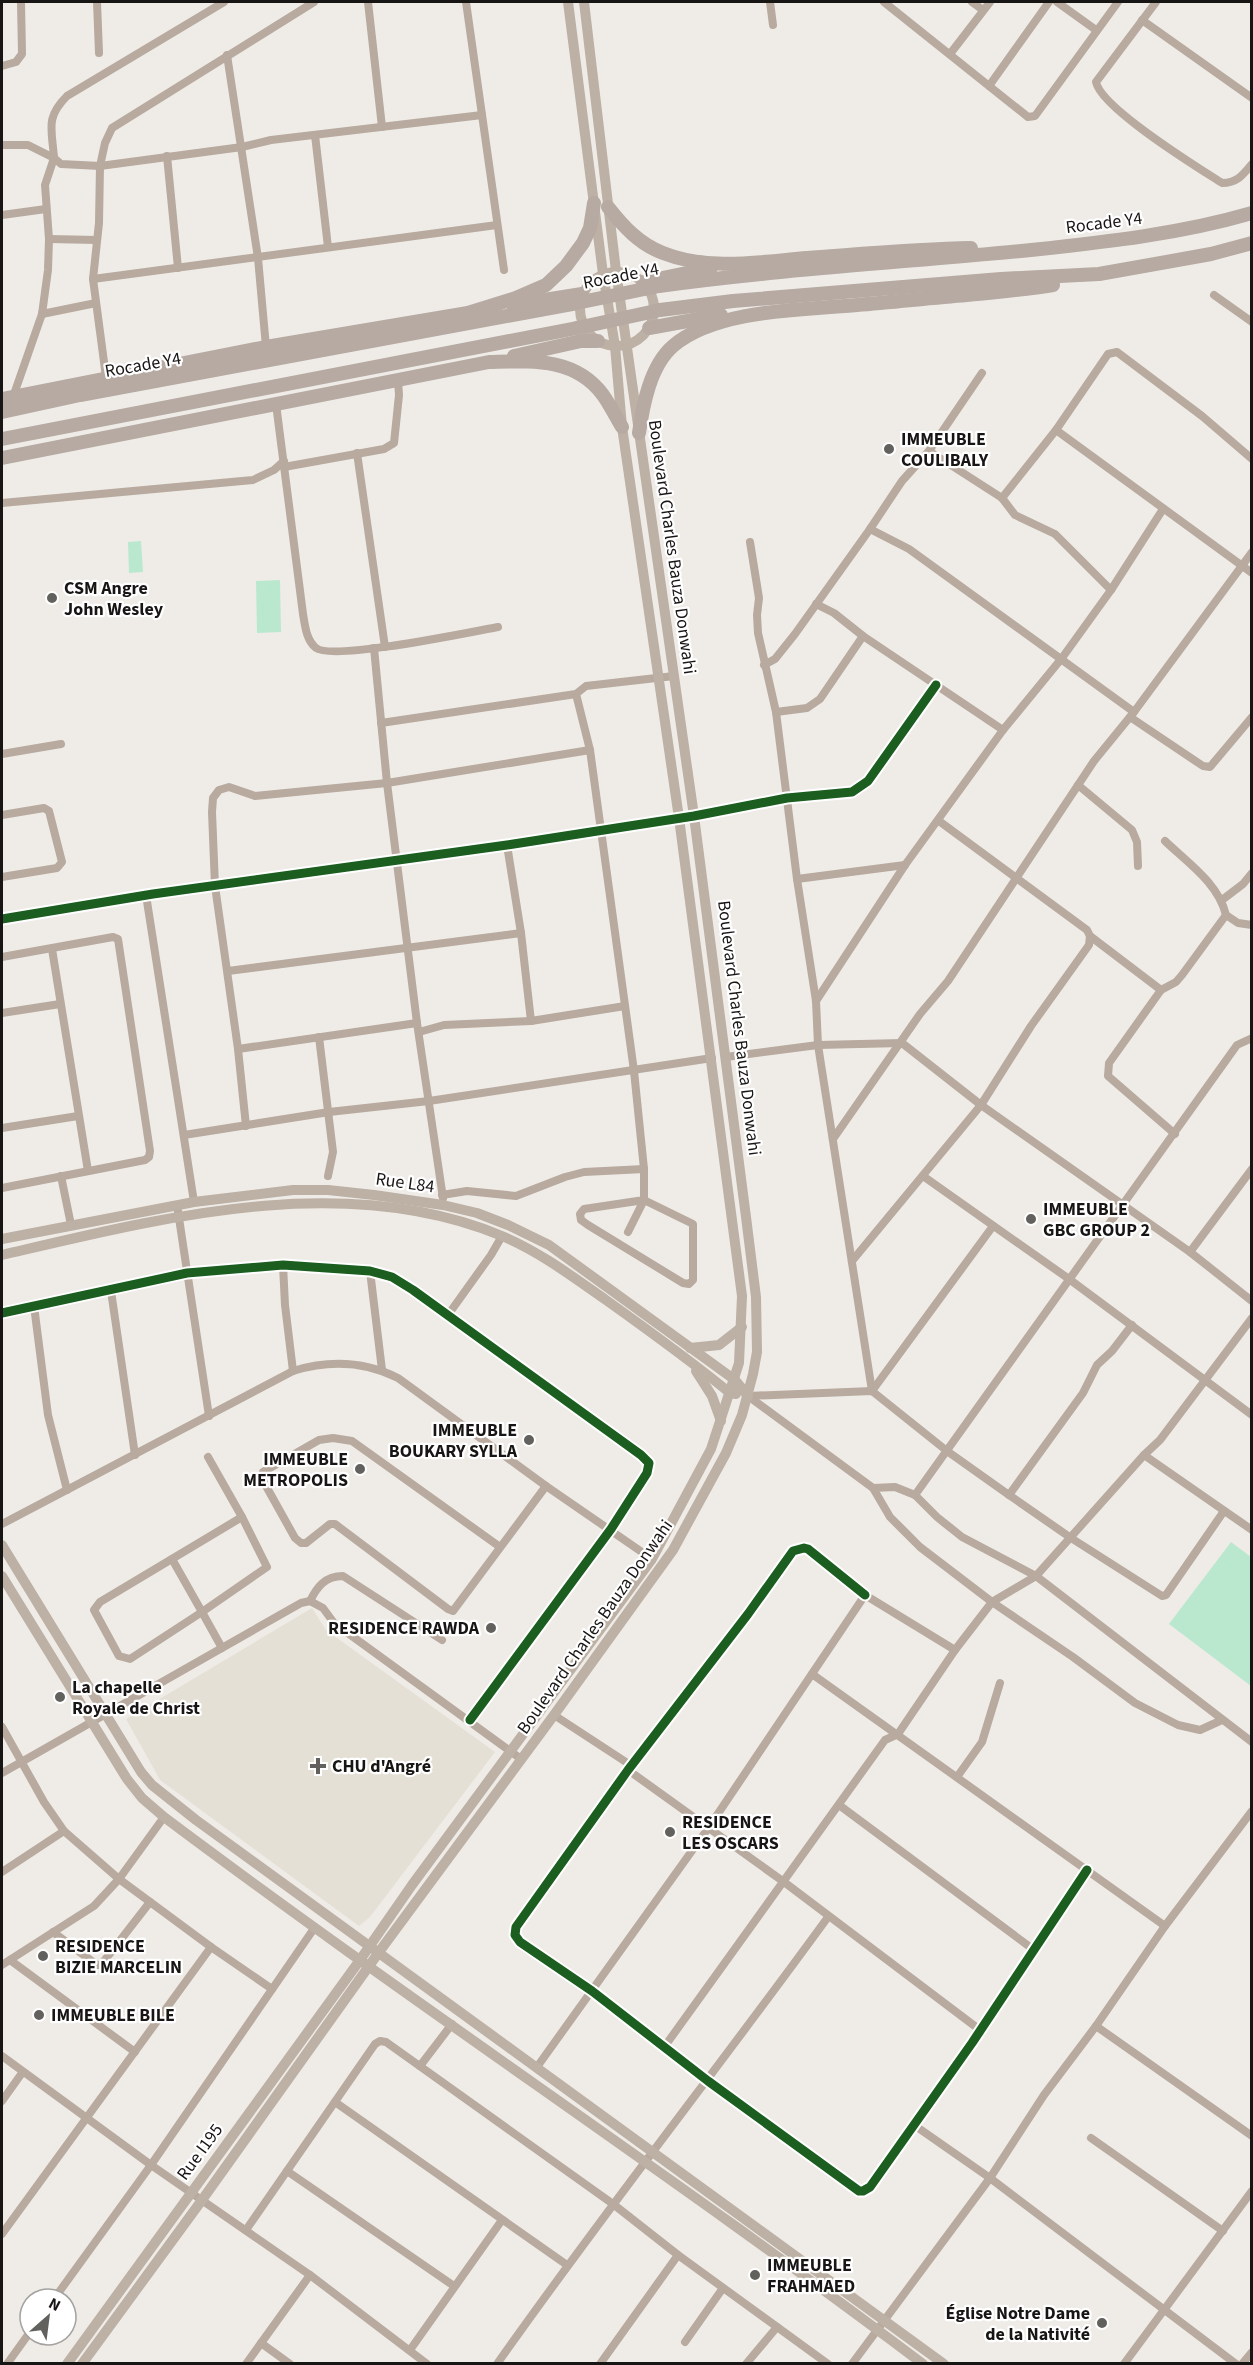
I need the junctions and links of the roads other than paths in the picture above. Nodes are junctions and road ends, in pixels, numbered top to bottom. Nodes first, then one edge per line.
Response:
1 (21, 2) edge
2 (97, 2) edge
3 (224, 2) edge
4 (314, 2) edge
5 (368, 2) edge
6 (466, 2) edge
7 (568, 2) edge
8 (584, 2) edge
9 (770, 2) edge
10 (884, 2) edge
11 (972, 2) edge
12 (990, 2) edge
13 (1049, 2) edge
14 (1057, 2) edge
15 (1118, 2) edge
16 (1156, 2) edge
17 (983, 10) junction
18 (1142, 20) junction
19 (773, 25) dead end
20 (1096, 30) junction
21 (99, 53) dead end
22 (950, 54) junction
23 (227, 55) junction
24 (2, 66) edge
25 (989, 86) junction
26 (1251, 99) edge
27 (482, 115) junction
28 (382, 127) junction
29 (315, 135) junction
30 (2, 145) edge
31 (242, 147) junction
32 (167, 156) junction
33 (54, 158) junction
34 (1251, 164) edge
35 (100, 166) junction
36 (594, 203) junction
37 (608, 207) junction
38 (46, 209) junction
39 (1251, 213) edge
40 (2, 215) edge
41 (497, 225) junction
42 (49, 239) junction
43 (97, 240) junction
44 (1251, 243) edge
45 (1069, 246) junction
46 (328, 247) junction
47 (258, 258) junction
48 (740, 264) junction
49 (178, 268) junction
50 (504, 270) dead end
51 (616, 271) junction
52 (603, 274) junction
53 (1100, 274) junction
54 (93, 279) junction
55 (643, 282) junction
56 (1214, 295) dead end
57 (577, 299) junction
58 (96, 303) junction
59 (763, 312) junction
60 (468, 313) junction
61 (42, 314) junction
62 (1251, 322) edge
63 (649, 328) junction
64 (598, 341) junction
65 (627, 345) junction
66 (615, 346) junction
67 (266, 347) junction
68 (489, 362) junction
69 (982, 373) dead end
70 (106, 377) junction
71 (398, 381) junction
72 (7, 398) edge
73 (276, 404) junction
74 (2, 412) edge
75 (622, 427) junction
76 (1056, 430) junction
77 (639, 433) junction
78 (2, 439) edge
79 (929, 450) junction
80 (357, 453) junction
81 (2, 458) edge
82 (1251, 459) edge
83 (284, 464) junction
84 (1002, 498) junction
85 (2, 503) edge
86 (1163, 510) junction
87 (870, 529) junction
88 (750, 542) dead end
89 (1251, 552) edge
90 (1241, 566) junction
91 (1251, 573) edge
92 (1111, 590) junction
93 (816, 604) junction
94 (498, 627) dead end
95 (863, 636) junction
96 (386, 647) junction
97 (375, 648) junction
98 (1062, 658) junction
99 (764, 665) junction
100 (674, 676) junction
101 (658, 677) junction
102 (936, 685) junction
103 (576, 694) junction
104 (776, 712) junction
105 (1132, 715) junction
106 (1251, 717) edge
107 (381, 723) junction
108 (1004, 730) junction
109 (61, 744) dead end
110 (590, 750) junction
111 (2, 754) edge
112 (387, 783) junction
113 (1078, 785) junction
114 (787, 798) junction
115 (2, 815) edge
116 (694, 816) junction
117 (679, 818) junction
118 (939, 821) junction
119 (601, 830) junction
120 (1165, 841) dead end
121 (507, 845) junction
122 (398, 861) junction
123 (905, 865) junction
124 (1138, 867) dead end
125 (1251, 873) edge
126 (2, 877) edge
127 (1017, 877) junction
128 (797, 879) junction
129 (215, 886) junction
130 (146, 895) junction
131 (1222, 900) junction
132 (1226, 915) junction
133 (2, 919) edge
134 (1251, 925) edge
135 (521, 933) junction
136 (1090, 936) junction
137 (407, 948) junction
138 (52, 949) junction
139 (2, 957) edge
140 (228, 971) junction
141 (1161, 990) junction
142 (816, 1001) junction
143 (60, 1004) junction
144 (625, 1006) junction
145 (2, 1013) edge
146 (531, 1021) junction
147 (417, 1023) junction
148 (419, 1032) junction
149 (320, 1037) junction
150 (1251, 1038) edge
151 (902, 1043) junction
152 (818, 1045) junction
153 (238, 1049) junction
154 (726, 1057) junction
155 (712, 1058) junction
156 (634, 1071) junction
157 (429, 1101) junction
158 (981, 1105) junction
159 (329, 1112) junction
160 (78, 1116) junction
161 (246, 1126) junction
162 (2, 1128) edge
163 (1175, 1134) junction
164 (184, 1135) junction
165 (833, 1138) junction
166 (644, 1169) junction
167 (1251, 1169) edge
168 (88, 1171) junction
169 (62, 1176) junction
170 (328, 1176) dead end
171 (923, 1176) junction
172 (2, 1188) edge
173 (443, 1200) junction
174 (644, 1200) junction
175 (194, 1202) junction
176 (1122, 1204) junction
177 (177, 1205) junction
178 (179, 1218) junction
179 (71, 1225) junction
180 (993, 1226) junction
181 (628, 1232) dead end
182 (502, 1236) junction
183 (2, 1239) edge
184 (1190, 1252) junction
185 (2, 1255) edge
186 (852, 1261) junction
187 (283, 1265) junction
188 (370, 1271) junction
189 (187, 1273) junction
190 (1069, 1279) junction
191 (111, 1291) junction
192 (1251, 1300) edge
193 (34, 1306) junction
194 (2, 1313) edge
195 (448, 1315) junction
196 (1251, 1318) edge
197 (1132, 1325) junction
198 (742, 1327) junction
199 (688, 1352) junction
200 (382, 1370) junction
201 (293, 1371) junction
202 (735, 1380) junction
203 (1203, 1380) junction
204 (873, 1391) junction
205 (730, 1393) junction
206 (748, 1396) junction
207 (1251, 1415) edge
208 (209, 1416) junction
209 (721, 1421) junction
210 (947, 1451) junction
211 (135, 1455) junction
212 (1144, 1455) junction
213 (208, 1457) dead end
214 (546, 1486) junction
215 (873, 1488) junction
216 (67, 1490) junction
217 (915, 1495) junction
218 (1010, 1495) junction
219 (1224, 1511) junction
220 (242, 1516) junction
221 (2, 1524) edge
222 (611, 1529) junction
223 (1251, 1530) edge
224 (1071, 1538) junction
225 (2, 1545) edge
226 (500, 1547) junction
227 (172, 1559) junction
228 (652, 1559) junction
229 (2, 1576) edge
230 (1036, 1576) junction
231 (865, 1595) junction
232 (309, 1601) junction
233 (992, 1602) junction
234 (202, 1612) junction
235 (442, 1640) dead end
236 (222, 1648) junction
237 (956, 1650) junction
238 (812, 1674) junction
239 (1000, 1683) dead end
240 (105, 1713) junction
241 (554, 1715) junction
242 (470, 1720) junction
243 (1222, 1720) junction
244 (92, 1721) junction
245 (2, 1727) edge
246 (897, 1734) junction
247 (1251, 1742) edge
248 (510, 1750) junction
249 (521, 1759) junction
250 (21, 1761) junction
251 (630, 1768) junction
252 (2, 1773) edge
253 (957, 1777) junction
254 (838, 1805) junction
255 (1251, 1811) edge
256 (164, 1817) junction
257 (196, 1820) junction
258 (709, 1827) junction
259 (64, 1831) junction
260 (186, 1834) junction
261 (1086, 1870) junction
262 (2, 1872) edge
263 (119, 1879) junction
264 (784, 1882) junction
265 (150, 1902) junction
266 (828, 1917) junction
267 (1165, 1926) junction
268 (315, 1927) junction
269 (52, 1932) junction
270 (211, 1947) junction
271 (374, 1949) junction
272 (1034, 1950) junction
273 (10, 1960) junction
274 (365, 1963) junction
275 (2, 1965) edge
276 (272, 1989) junction
277 (592, 1991) junction
278 (452, 2024) junction
279 (1096, 2026) junction
280 (980, 2030) junction
281 (665, 2046) junction
282 (135, 2052) junction
283 (2, 2056) edge
284 (420, 2066) junction
285 (537, 2067) junction
286 (22, 2073) junction
287 (708, 2081) junction
288 (2, 2101) edge
289 (335, 2102) junction
290 (87, 2119) junction
291 (914, 2125) junction
292 (1251, 2136) edge
293 (1091, 2138) dead end
294 (653, 2152) junction
295 (645, 2162) junction
296 (151, 2165) junction
297 (286, 2171) junction
298 (990, 2178) junction
299 (1251, 2191) edge
300 (191, 2192) junction
301 (202, 2200) junction
302 (613, 2204) junction
303 (502, 2220) junction
304 (246, 2230) junction
305 (1223, 2231) junction
306 (2, 2234) edge
307 (678, 2255) junction
308 (567, 2265) junction
309 (310, 2275) junction
310 (454, 2286) junction
311 (63, 2287) edge
312 (723, 2288) junction
313 (1166, 2310) junction
314 (882, 2325) junction
315 (777, 2327) junction
316 (685, 2342) dead end
317 (261, 2343) junction
318 (19, 2347) edge
319 (410, 2350) junction
320 (1251, 2352) edge
321 (7, 2364) edge
322 (67, 2364) edge
323 (82, 2364) edge
324 (246, 2364) edge
325 (290, 2364) edge
326 (427, 2364) edge
327 (497, 2364) edge
328 (600, 2364) edge
329 (746, 2364) edge
330 (828, 2364) edge
331 (852, 2364) edge
332 (923, 2364) edge
333 (944, 2364) edge
334 (1124, 2364) edge
335 (1236, 2364) edge
336 (1242, 2364) edge

1 - 24 street
2 - 21 street
3 - 33 street
4 - 23 street
5 - 28 street
6 - 27 street
7 - 36 main road, Boulevard Charles Bauza Donwahi
8 - 37 main road, Boulevard Charles Bauza Donwahi
9 - 19 street
10 - 22 street
11 - 17 street
12 - 17 street
13 - 25 street
14 - 20 street
15 - 20 street
16 - 18 street
17 - 22 street
18 - 26 street
18 - 34 street
20 - 25 street
22 - 25 street
23 - 31 street
23 - 35 street
27 - 28 street
27 - 41 street
28 - 29 street
29 - 31 street
29 - 46 street
30 - 33 street
31 - 32 street
31 - 47 street
32 - 35 street
32 - 49 street
33 - 35 street
33 - 38 street
35 - 43 street
36 - 52 main road, Boulevard Charles Bauza Donwahi
36 - 60 highway
37 - 48 highway
37 - 51 main road, Boulevard Charles Bauza Donwahi
38 - 40 street
38 - 42 street
39 - 45 highway, Rocade Y4
41 - 46 street
41 - 50 street
42 - 43 street
42 - 61 street
43 - 54 street
44 - 53 highway
45 - 48 highway
45 - 57 highway, Rocade Y4, bridge
46 - 47 street
47 - 49 street
47 - 67 street
48 - 55 highway
49 - 54 street
51 - 52 main road
51 - 55 main road
51 - 65 main road, Boulevard Charles Bauza Donwahi
52 - 57 main road
52 - 66 main road, Boulevard Charles Bauza Donwahi
53 - 59 highway
53 - 78 highway, bridge
54 - 58 street
55 - 63 main road
56 - 62 street
57 - 60 highway
57 - 64 main road
57 - 74 highway, Rocade Y4
58 - 61 street
58 - 70 street
59 - 63 highway
59 - 77 highway
60 - 67 highway
61 - 72 street
63 - 65 main road
64 - 66 main road
64 - 68 highway
65 - 66 main road
65 - 77 main road, Boulevard Charles Bauza Donwahi
66 - 75 main road, Boulevard Charles Bauza Donwahi
67 - 70 highway
68 - 71 highway
68 - 75 highway
69 - 79 street
70 - 72 highway
71 - 73 highway
71 - 80 street
73 - 81 highway
73 - 83 street
75 - 101 main road, Boulevard Charles Bauza Donwahi
76 - 82 street
76 - 84 street
76 - 86 street
77 - 100 main road, Boulevard Charles Bauza Donwahi
79 - 84 street
79 - 87 street
80 - 83 street
80 - 96 street
83 - 85 street
83 - 97 street
84 - 92 street
86 - 90 street
86 - 92 street
87 - 93 street
87 - 98 street
88 - 99 street
89 - 90 street
90 - 91 street
90 - 105 street
92 - 98 street
93 - 95 street
93 - 99 street
94 - 96 street
95 - 102 street
95 - 104 street
96 - 97 street
97 - 107 street
98 - 105 street
98 - 108 street
99 - 104 street
100 - 101 street
100 - 116 main road, Boulevard Charles Bauza Donwahi
101 - 103 street
101 - 117 main road, Boulevard Charles Bauza Donwahi
102 - 108 street
102 - 114 street
103 - 107 street
103 - 110 street
104 - 114 street
105 - 106 street
105 - 113 street
107 - 112 street
108 - 118 street
109 - 111 street
110 - 112 street
110 - 119 street
112 - 122 street
112 - 129 street
113 - 124 street
113 - 127 street
114 - 116 street
114 - 128 street
115 - 126 street
116 - 117 street
116 - 154 main road, Boulevard Charles Bauza Donwahi
117 - 119 street
117 - 155 main road, Boulevard Charles Bauza Donwahi
118 - 123 street
118 - 127 street
119 - 121 street
119 - 144 street
120 - 131 street
121 - 122 street
121 - 135 street
122 - 129 street
122 - 137 street
123 - 128 street
123 - 142 street
125 - 131 street
127 - 136 street
127 - 151 street
128 - 142 street
129 - 130 street
129 - 140 street
130 - 133 street
130 - 164 street
131 - 132 street
132 - 134 street
132 - 141 street
135 - 137 street
135 - 146 street
136 - 141 street
136 - 158 street
137 - 140 street
137 - 147 street
138 - 139 street
138 - 143 street
138 - 168 street
140 - 153 street
141 - 163 street
142 - 152 street
143 - 145 street
143 - 160 street
144 - 146 street
144 - 156 street
146 - 148 street
147 - 148 street
147 - 149 street
148 - 157 street
149 - 153 street
149 - 159 street
150 - 163 street
151 - 152 street
151 - 158 street
151 - 165 street
152 - 154 street
152 - 165 street
153 - 161 street
154 - 206 main road, Boulevard Charles Bauza Donwahi
155 - 156 street
155 - 198 main road, Boulevard Charles Bauza Donwahi
156 - 157 street
156 - 166 street
157 - 159 street
157 - 173 street
158 - 171 street
158 - 176 street
159 - 161 street
159 - 170 street
160 - 162 street
160 - 168 street
161 - 164 street
163 - 176 street
164 - 175 street
165 - 186 street
166 - 173 street
166 - 174 street
167 - 184 street
168 - 169 street
169 - 172 street
169 - 179 street
171 - 180 street
171 - 186 street
173 - 175 main road, Rue L84
173 - 199 main road, Rue L84
174 - 174 street
174 - 181 street
175 - 177 main road, Rue L84
176 - 184 street
176 - 190 street
177 - 178 street
177 - 179 main road, Rue L84
178 - 182 main road
178 - 185 main road
178 - 189 street
179 - 183 main road, Rue L84
180 - 190 street
180 - 204 street
182 - 195 street
182 - 199 main road
184 - 192 street
186 - 204 street
187 - 188 street
187 - 189 street
187 - 201 street
188 - 195 street
188 - 200 street
189 - 191 street
189 - 208 street
190 - 197 street
190 - 210 street
191 - 193 street
191 - 211 street
193 - 194 street
193 - 216 street
195 - 222 street
196 - 203 street
197 - 203 street
197 - 218 street
198 - 199 main road
198 - 202 main road, Boulevard Charles Bauza Donwahi
199 - 202 main road, Rue L84
199 - 205 main road
199 - 209 main road
200 - 201 street
200 - 214 street
201 - 208 street
202 - 205 main road, Boulevard Charles Bauza Donwahi
202 - 206 main road, Rue L84
203 - 207 street
203 - 212 street
204 - 206 street
204 - 210 street
205 - 206 main road
205 - 209 main road, Boulevard Charles Bauza Donwahi
206 - 215 street
206 - 241 main road, Boulevard Charles Bauza Donwahi
208 - 211 street
209 - 228 main road, Boulevard Charles Bauza Donwahi
210 - 217 street
210 - 218 street
211 - 216 street
212 - 219 street
212 - 224 street
213 - 220 street
214 - 222 street
214 - 226 street
215 - 217 street
215 - 233 street
216 - 221 street
217 - 230 street
218 - 224 street
219 - 223 street
219 - 224 street
220 - 227 street
220 - 234 street
222 - 228 street
222 - 242 street
224 - 230 street
225 - 240 main road
226 - 226 street
227 - 234 street
227 - 234 street
228 - 248 main road, Boulevard Charles Bauza Donwahi
229 - 244 main road
230 - 233 street
230 - 243 street
231 - 237 street
231 - 238 street
231 - 251 street
232 - 235 street
232 - 236 street
232 - 242 street
233 - 237 street
233 - 243 street
234 - 236 street
236 - 240 street
237 - 246 street
238 - 246 street
238 - 258 street
239 - 253 street
240 - 244 street
240 - 257 main road
241 - 249 main road, Boulevard Charles Bauza Donwahi
241 - 251 street
242 - 248 street
243 - 247 street
244 - 250 street
244 - 256 main road
245 - 250 street
246 - 253 street
246 - 254 street
248 - 249 street
248 - 271 main road, Boulevard Charles Bauza Donwahi
249 - 271 main road, Boulevard Charles Bauza Donwahi
250 - 252 street
250 - 259 street
251 - 258 street
251 - 277 street
253 - 261 street
254 - 264 street
254 - 272 street
255 - 267 street
256 - 260 main road
256 - 263 street
257 - 260 main road
257 - 271 main road
258 - 264 street
258 - 277 street
259 - 262 street
259 - 263 street
260 - 268 main road
261 - 267 street
261 - 272 street
263 - 265 street
263 - 269 street
264 - 266 street
264 - 281 street
265 - 269 street
265 - 270 street
266 - 280 street
266 - 287 street
267 - 279 street
268 - 274 main road
268 - 276 street
269 - 273 street
270 - 276 street
270 - 282 street
271 - 274 main road
271 - 285 main road
272 - 280 street
273 - 275 street
273 - 282 street
274 - 278 main road
274 - 300 main road, Rue I195
274 - 301 main road, Rue I195
276 - 296 street
277 - 281 street
277 - 285 street
278 - 284 street
278 - 295 main road
279 - 292 street
279 - 298 street
280 - 291 street
281 - 287 street
282 - 290 street
283 - 286 street
284 - 289 street
284 - 302 street
285 - 294 main road
286 - 288 street
286 - 290 street
287 - 291 street
287 - 294 street
289 - 297 street
289 - 303 street
290 - 296 street
290 - 306 street
291 - 298 street
293 - 305 street
294 - 295 street
294 - 314 main road
295 - 302 street
295 - 314 main road
296 - 300 street
296 - 311 street
297 - 304 street
297 - 310 street
298 - 313 street
298 - 314 street
299 - 305 street
300 - 301 street
300 - 322 main road, Rue I195
301 - 304 street
301 - 323 main road, Rue I195
302 - 307 street
302 - 308 street
303 - 308 street
303 - 310 street
304 - 309 street
305 - 313 street
307 - 312 street
307 - 328 street
308 - 327 street
309 - 317 street
309 - 319 street
310 - 319 street
312 - 315 street
312 - 316 street
313 - 334 street
313 - 335 street
314 - 331 street
314 - 332 main road
314 - 333 main road
315 - 329 street
315 - 330 street
317 - 324 street
317 - 325 street
318 - 321 street
319 - 326 street
320 - 336 street

